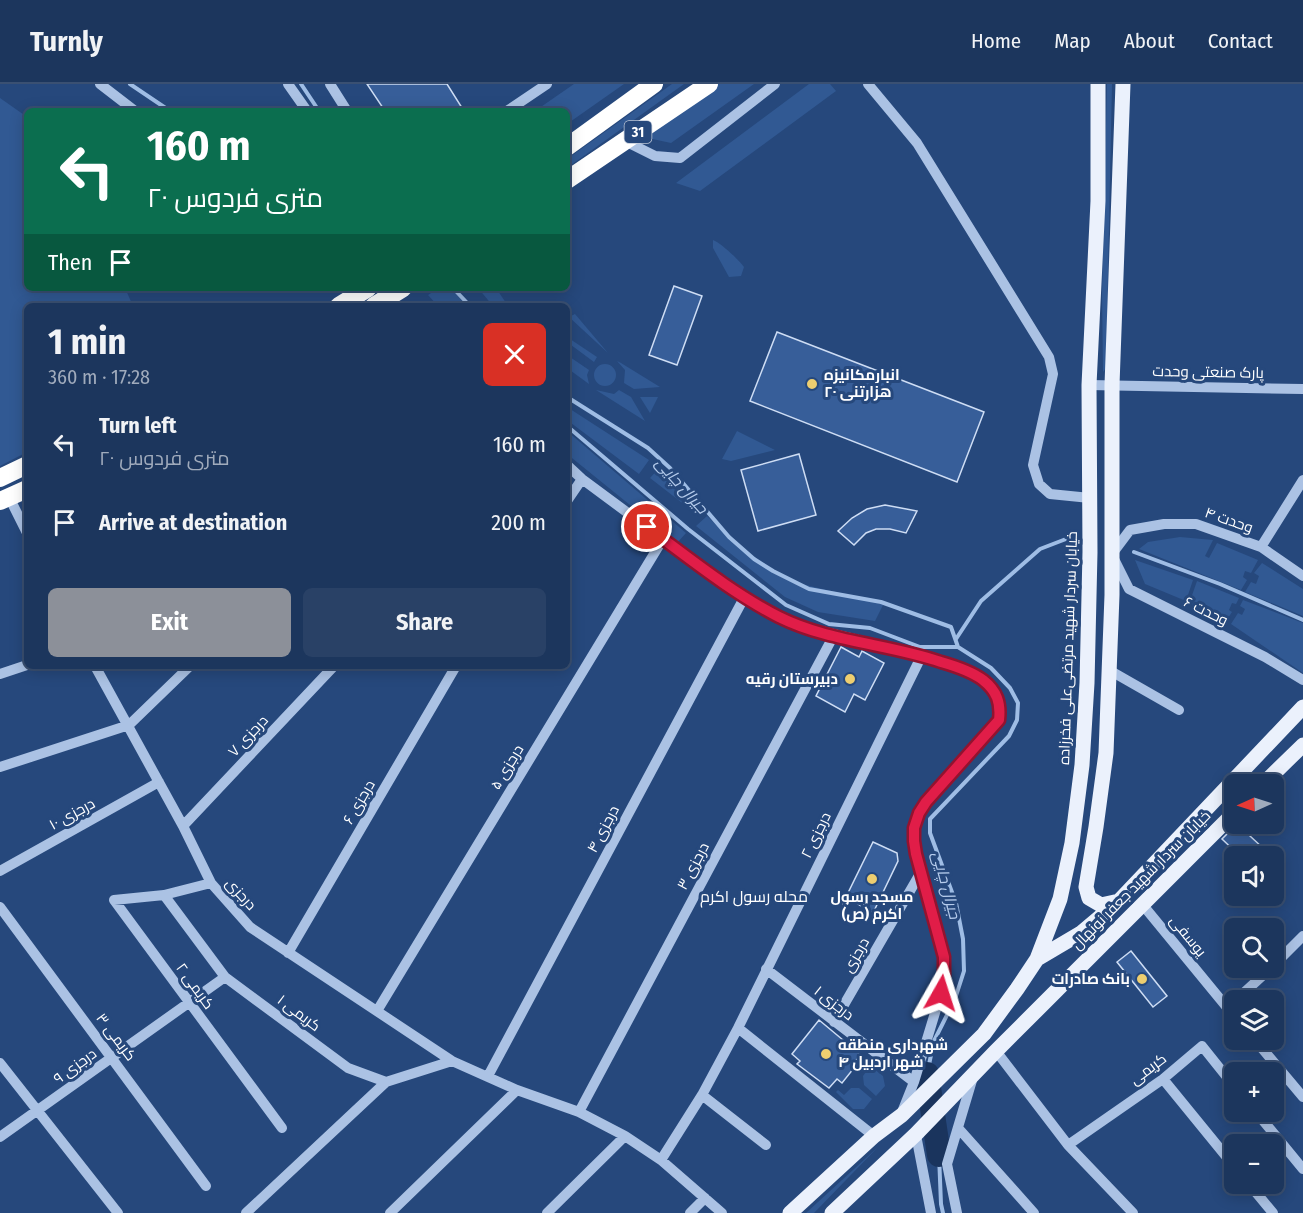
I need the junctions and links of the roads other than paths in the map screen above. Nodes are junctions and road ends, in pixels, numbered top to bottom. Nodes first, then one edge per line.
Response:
1 (100, 84) edge
2 (288, 84) edge
3 (330, 84) edge
4 (547, 84) edge
5 (654, 84) edge
6 (709, 84) edge
7 (775, 84) edge
8 (868, 84) edge
9 (1098, 84) edge
10 (1123, 84) edge
11 (131, 108) edge
12 (305, 108) edge
13 (345, 108) edge
14 (511, 108) edge
15 (625, 141) junction
16 (570, 145) edge
17 (570, 178) edge
18 (362, 291) edge
19 (399, 291) edge
20 (344, 303) edge
21 (383, 303) edge
22 (1089, 385) junction
23 (1112, 385) junction
24 (1303, 389) edge
25 (24, 466) edge
26 (570, 468) edge
27 (0, 478) edge
28 (582, 479) junction
29 (1303, 480) edge
30 (24, 490) edge
31 (570, 497) edge
32 (1090, 498) junction
33 (4, 499) edge
34 (24, 529) edge
35 (663, 539) junction
36 (1261, 547) junction
37 (1090, 552) junction
38 (1112, 554) junction
39 (1303, 576) edge
40 (745, 596) junction
41 (834, 635) junction
42 (922, 655) junction
43 (24, 666) edge
44 (97, 669) edge
45 (187, 669) edge
46 (331, 669) edge
47 (454, 669) edge
48 (1109, 670) junction
49 (0, 674) edge
50 (1303, 680) edge
51 (1303, 693) edge
52 (1302, 709) edge
53 (1179, 710) dead end
54 (129, 725) junction
55 (1303, 745) edge
56 (0, 767) edge
57 (1273, 774) edge
58 (159, 782) junction
59 (1224, 823) edge
60 (183, 826) junction
61 (0, 871) edge
62 (921, 872) junction
63 (211, 883) junction
64 (164, 895) junction
65 (1119, 901) junction
66 (1142, 904) junction
67 (0, 907) edge
68 (1303, 936) edge
69 (288, 953) junction
70 (1284, 954) edge
71 (1037, 959) junction
72 (766, 969) junction
73 (225, 977) junction
74 (1261, 978) edge
75 (1249, 990) edge
76 (1224, 997) edge
77 (189, 1003) junction
78 (377, 1011) junction
79 (834, 1022) junction
80 (738, 1028) junction
81 (1263, 1050) edge
82 (996, 1051) junction
83 (112, 1058) junction
84 (452, 1061) junction
85 (0, 1063) edge
86 (1224, 1074) edge
87 (488, 1076) junction
88 (971, 1078) junction
89 (1163, 1079) junction
90 (386, 1082) junction
91 (914, 1082) junction
92 (517, 1090) junction
93 (702, 1095) junction
94 (1303, 1097) edge
95 (38, 1112) junction
96 (579, 1112) junction
97 (901, 1115) junction
98 (1264, 1122) edge
99 (282, 1128) dead end
100 (959, 1129) junction
101 (916, 1135) junction
102 (874, 1136) junction
103 (0, 1137) edge
104 (625, 1137) junction
105 (766, 1145) dead end
106 (1068, 1145) junction
107 (1224, 1154) edge
108 (661, 1160) junction
109 (1303, 1169) edge
110 (206, 1186) dead end
111 (1257, 1194) edge
112 (705, 1198) junction
113 (118, 1213) edge
114 (246, 1213) edge
115 (390, 1213) edge
116 (547, 1213) edge
117 (690, 1213) edge
118 (722, 1213) edge
119 (790, 1213) edge
120 (832, 1213) edge
121 (931, 1213) edge
122 (957, 1213) edge
123 (1034, 1213) edge
124 (1133, 1213) edge
125 (1273, 1213) edge

1 - 11 street
2 - 12 street
3 - 13 street
4 - 14 street
5 - 16 highway, 31
6 - 15 highway, 31
7 - 15 street
8 - 32 street
9 - 22 main road, خیابان سردار شهید مرتضی‌علی فخرزاده
10 - 23 main road
15 - 17 highway, 31
18 - 20 highway
19 - 21 highway
22 - 23 street, پارک صنعتی وحدت
22 - 32 main road, خیابان سردار شهید مرتضی‌علی فخرزاده
23 - 24 street, پارک صنعتی وحدت
23 - 38 main road
25 - 27 highway
26 - 28 street
28 - 31 street
28 - 35 street
29 - 36 street
30 - 33 highway
32 - 37 main road, خیابان سردار شهید مرتضی‌علی فخرزاده
33 - 34 street
35 - 40 street
35 - 78 street, درجزی ۵
36 - 38 street, وحدت ۴
36 - 39 street, وحدت ۴
37 - 38 street
37 - 71 main road, خیابان سردار شهید مرتضی‌علی فخرزاده
38 - 48 main road
38 - 50 street, وحدت ۶
40 - 41 street
40 - 87 street, درجزی ۴
41 - 42 street
41 - 96 street, درجزی ۳
42 - 62 street
42 - 72 street, درجزی ۲
43 - 49 street
44 - 54 street, درجزی
45 - 54 street
46 - 60 street, درجزی ۷
47 - 69 street, درجزی ۶
48 - 53 street
48 - 65 main road
51 - 52 main road
52 - 65 main road, خیابان سردار شهید جعفر نونهال
54 - 56 street
54 - 58 street, درجزی
55 - 57 main road
58 - 60 street, درجزی
58 - 61 street, درجزی ۱۰
59 - 66 main road, خیابان سردار شهید جعفر نونهال
60 - 63 street, درجزی
62 - 79 street, درجزی
62 - 91 street
63 - 64 street
63 - 69 street, درجزی
64 - 73 street, کریمی ۱
64 - 77 street, کریمی ۲
65 - 71 main road, خیابان سردار شهید جعفر نونهال
66 - 76 street, یوسفی
66 - 82 main road, خیابان سردار شهید جعفر نونهال
67 - 83 street, کریمی ۳
68 - 70 street
69 - 78 street, درجزی
71 - 97 main road, خیابان سردار شهید مرتضی‌علی فخرزاده
72 - 79 street, درجزی ۱
72 - 80 street, درجزی ۲
73 - 77 street, درجزی ۹
73 - 90 street, کریمی ۱
74 - 75 street
77 - 83 street, درجزی ۹
77 - 99 street, کریمی ۲
78 - 84 street, درجزی
79 - 91 street, درجزی ۱
80 - 93 street, درجزی ۲
80 - 102 street
81 - 94 street
82 - 88 main road
82 - 106 street
83 - 95 street, درجزی ۹
83 - 110 street, کریمی ۳
84 - 87 street, درجزی
84 - 90 street
85 - 95 street
86 - 89 street, کریمی
87 - 92 street, درجزی
88 - 100 street
88 - 101 main road
89 - 106 street, کریمی
89 - 107 street
90 - 114 street
91 - 97 street
92 - 96 street, درجزی
92 - 115 street
93 - 105 street
93 - 108 street, درجزی ۲
95 - 103 street, درجزی ۹
95 - 113 street
96 - 104 street, درجزی
97 - 102 main road, خیابان سردار شهید مرتضی‌علی فخرزاده
98 - 109 street
100 - 122 street
100 - 123 street
101 - 120 main road
101 - 121 street
102 - 119 main road, خیابان سردار شهید مرتضی‌علی فخرزاده
104 - 108 street, درجزی
104 - 116 street
106 - 124 street
108 - 112 street, درجزی
111 - 125 street
112 - 117 street
112 - 118 street, درجزی

